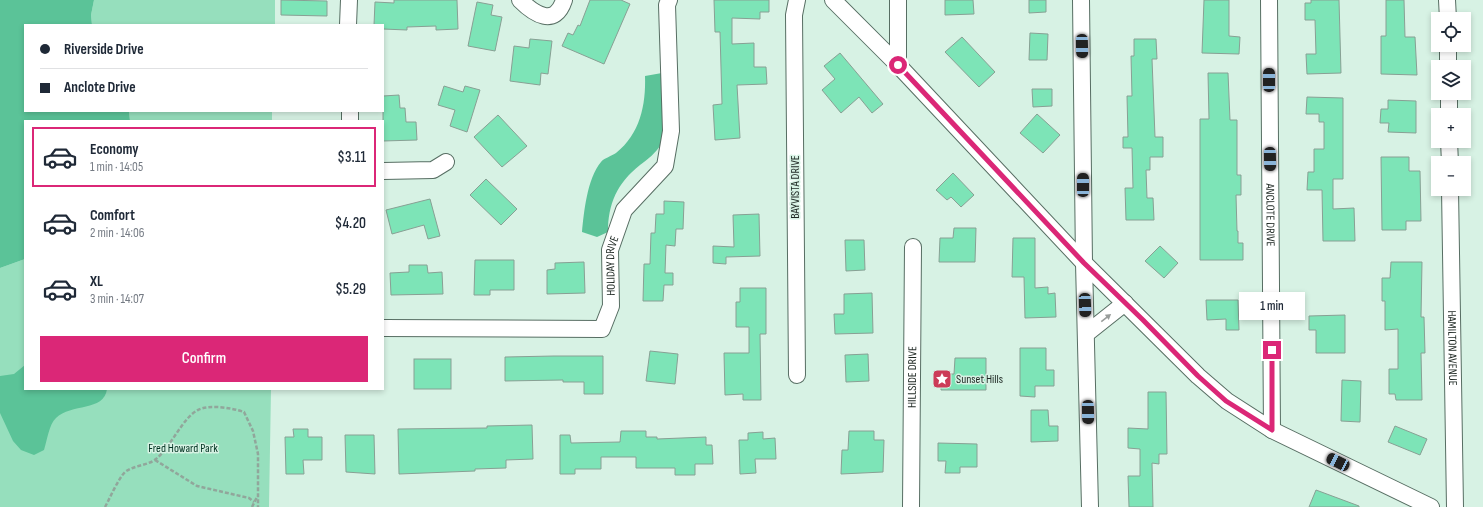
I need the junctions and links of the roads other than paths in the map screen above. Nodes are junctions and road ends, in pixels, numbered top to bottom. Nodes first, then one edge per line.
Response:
1 (349, 0) edge
2 (520, 0) edge
3 (564, 0) edge
4 (669, 0) edge
5 (797, 0) edge
6 (833, 0) edge
7 (898, 0) edge
8 (1082, 0) edge
9 (1269, 0) edge
10 (1447, 0) edge
11 (1448, 12) edge
12 (348, 24) edge
13 (898, 65) junction
14 (446, 162) dead end
15 (384, 171) edge
16 (1450, 196) edge
17 (913, 247) dead end
18 (1084, 263) junction
19 (1125, 303) junction
20 (384, 328) edge
21 (1086, 334) junction
22 (797, 375) dead end
23 (1272, 430) junction
24 (911, 507) edge
25 (1090, 507) edge
26 (1431, 507) edge
27 (1455, 507) edge

1 - 12 street
2 - 3 street
4 - 20 street, HOLIDAY DRIVE
5 - 22 street, BAYVISTA DRIVE
6 - 13 street
7 - 13 street
8 - 18 street
9 - 23 street, ANCLOTE DRIVE
10 - 11 street
13 - 18 street
14 - 15 street
16 - 27 street, HAMILTON AVENUE
17 - 24 street, HILLSIDE DRIVE
18 - 19 street
18 - 21 street
21 -> 19 street
19 - 23 street
21 - 25 street
23 - 26 street

